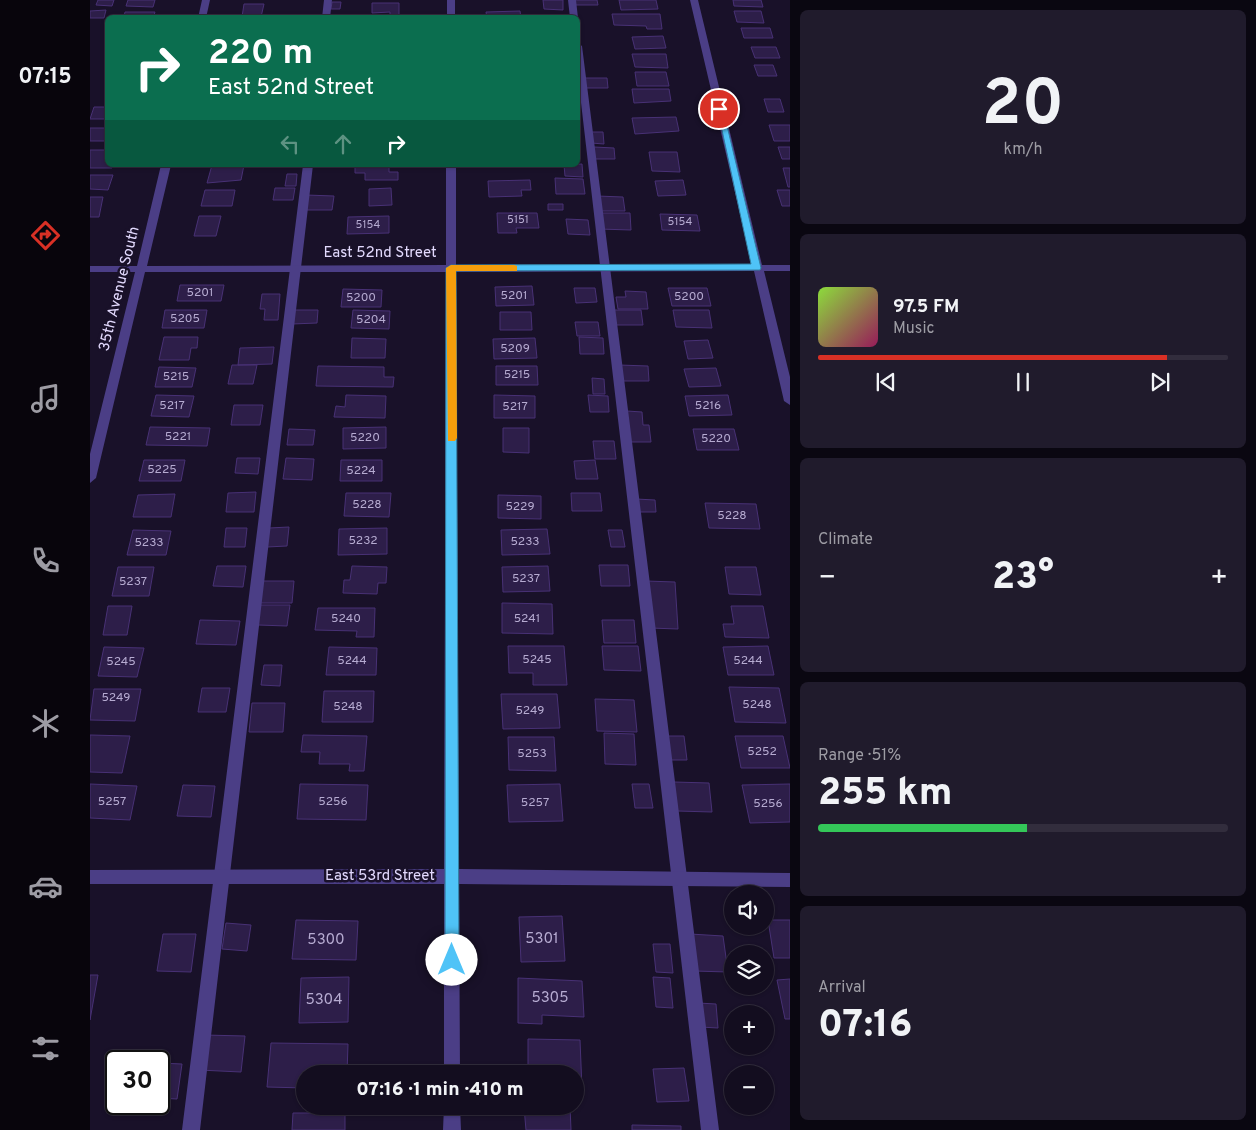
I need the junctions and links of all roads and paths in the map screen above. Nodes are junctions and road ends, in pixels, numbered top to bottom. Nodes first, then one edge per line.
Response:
1 (206, 0) edge
2 (328, 0) edge
3 (451, 0) edge
4 (572, 0) edge
5 (694, 0) edge
6 (203, 15) edge
7 (326, 15) edge
8 (451, 15) edge
9 (574, 15) edge
10 (580, 64) edge
11 (165, 167) edge
12 (308, 167) edge
13 (451, 167) edge
14 (90, 268) edge
15 (140, 268) junction
16 (296, 268) junction
17 (451, 268) junction
18 (603, 268) junction
19 (757, 268) junction
20 (790, 268) edge
21 (790, 401) edge
22 (90, 478) edge
23 (452, 876) junction
24 (90, 877) edge
25 (221, 877) junction
26 (680, 878) junction
27 (790, 880) edge
28 (452, 1065) edge
29 (452, 1115) edge
30 (191, 1130) edge
31 (452, 1130) edge
32 (710, 1130) edge

1 - 6 street
2 - 7 street
3 - 8 street
4 - 9 street
5 - 19 street
10 - 18 street
11 - 15 street, 35th Avenue South
12 - 16 street
13 - 17 street
14 - 15 street, East 52nd Street
15 - 16 street, East 52nd Street
15 - 22 street, 35th Avenue South
16 - 17 street, East 52nd Street
16 - 25 street
17 - 18 street, East 52nd Street
17 - 23 street
18 - 19 street, East 52nd Street
18 - 26 street
19 - 20 street, East 52nd Street
19 - 21 street
23 - 25 street, East 53rd Street
23 - 26 street, East 53rd Street
23 - 28 street
24 - 25 street, East 53rd Street
25 - 30 street
26 - 27 street, East 53rd Street
26 - 32 street
29 - 31 street

